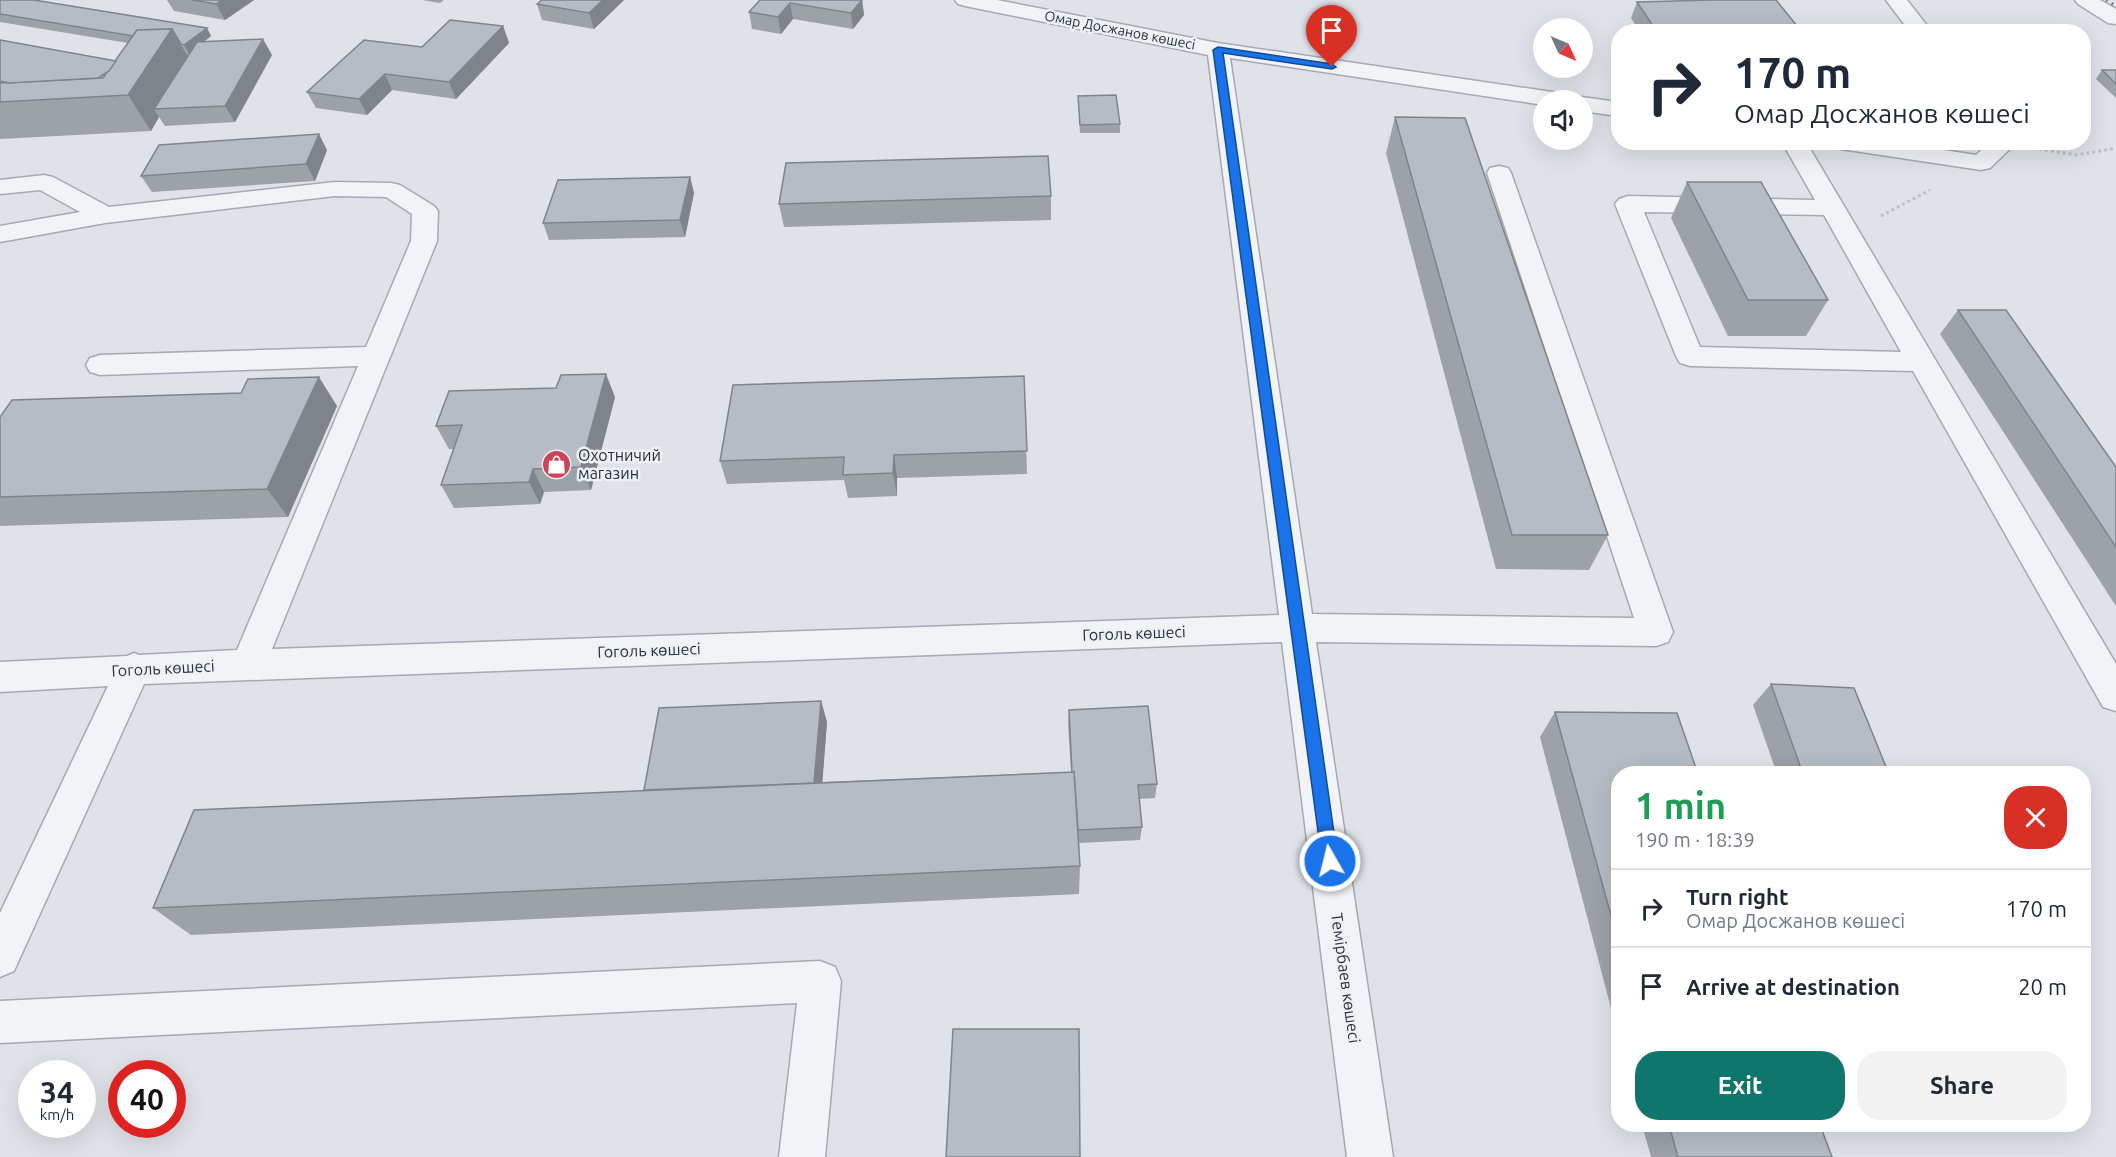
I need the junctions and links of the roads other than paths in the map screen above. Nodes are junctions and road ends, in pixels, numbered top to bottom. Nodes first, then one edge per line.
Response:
1 (965, 0) edge
2 (1896, 0) edge
3 (2085, 0) edge
4 (2116, 18) edge
5 (1916, 24) edge
6 (1218, 50) junction
7 (1533, 96) edge
8 (1593, 106) edge
9 (1611, 108) edge
10 (1799, 150) edge
11 (1894, 150) edge
12 (1996, 150) edge
13 (1499, 173) dead end
14 (0, 187) edge
15 (1832, 208) junction
16 (105, 215) junction
17 (0, 234) edge
18 (377, 356) junction
19 (1921, 362) junction
20 (100, 365) dead end
21 (1298, 628) junction
22 (248, 664) junction
23 (134, 668) junction
24 (0, 677) edge
25 (2116, 696) edge
26 (0, 957) edge
27 (0, 1022) edge
28 (802, 1157) edge
29 (1370, 1157) edge

1 - 6 street, Омар Досжанов көшесі
2 - 5 street
3 - 4 street
6 - 7 street, Омар Досжанов көшесі
6 - 21 street, Темірбаев көшесі
8 - 9 street
10 - 15 street
11 - 12 street
13 - 21 street, Гоголь көшесі
14 - 16 street
15 - 19 street
15 - 19 street
16 - 17 street
16 - 18 street
18 - 20 street
18 - 22 street
19 - 25 street
21 - 22 street, Гоголь көшесі
21 - 29 street, Темірбаев көшесі
22 - 23 street, Гоголь көшесі
23 - 24 street, Гоголь көшесі
23 - 26 street
27 - 28 street

